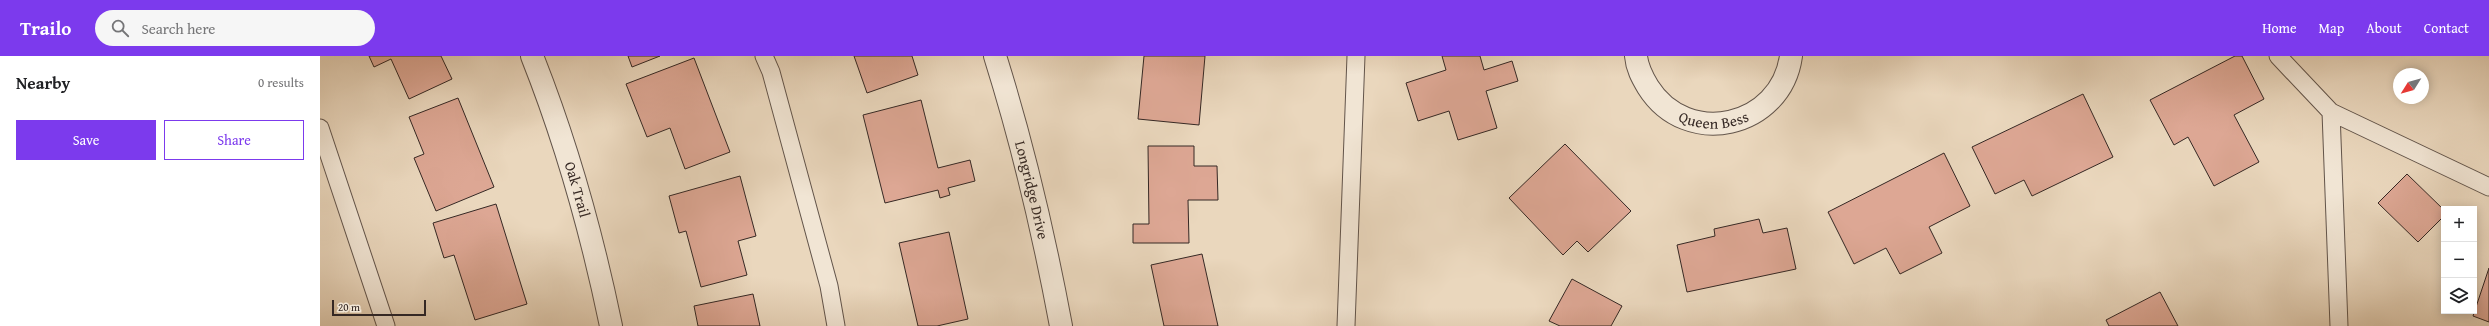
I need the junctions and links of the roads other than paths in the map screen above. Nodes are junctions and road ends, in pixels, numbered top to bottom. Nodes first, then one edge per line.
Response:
1 (532, 56) edge
2 (764, 56) edge
3 (994, 56) edge
4 (1356, 56) edge
5 (1636, 56) edge
6 (1791, 56) edge
7 (2278, 56) edge
8 (2331, 112) junction
9 (320, 128) edge
10 (2489, 187) edge
11 (386, 326) edge
12 (611, 326) edge
13 (836, 326) edge
14 (1061, 326) edge
15 (1346, 326) edge
16 (2339, 326) edge

1 - 12 street, Oak Trail
2 - 13 lane
3 - 14 street, Longridge Drive
4 - 15 lane
5 - 6 street, Queen Bess
7 - 8 lane
8 - 10 lane
8 - 16 lane
9 - 11 lane

